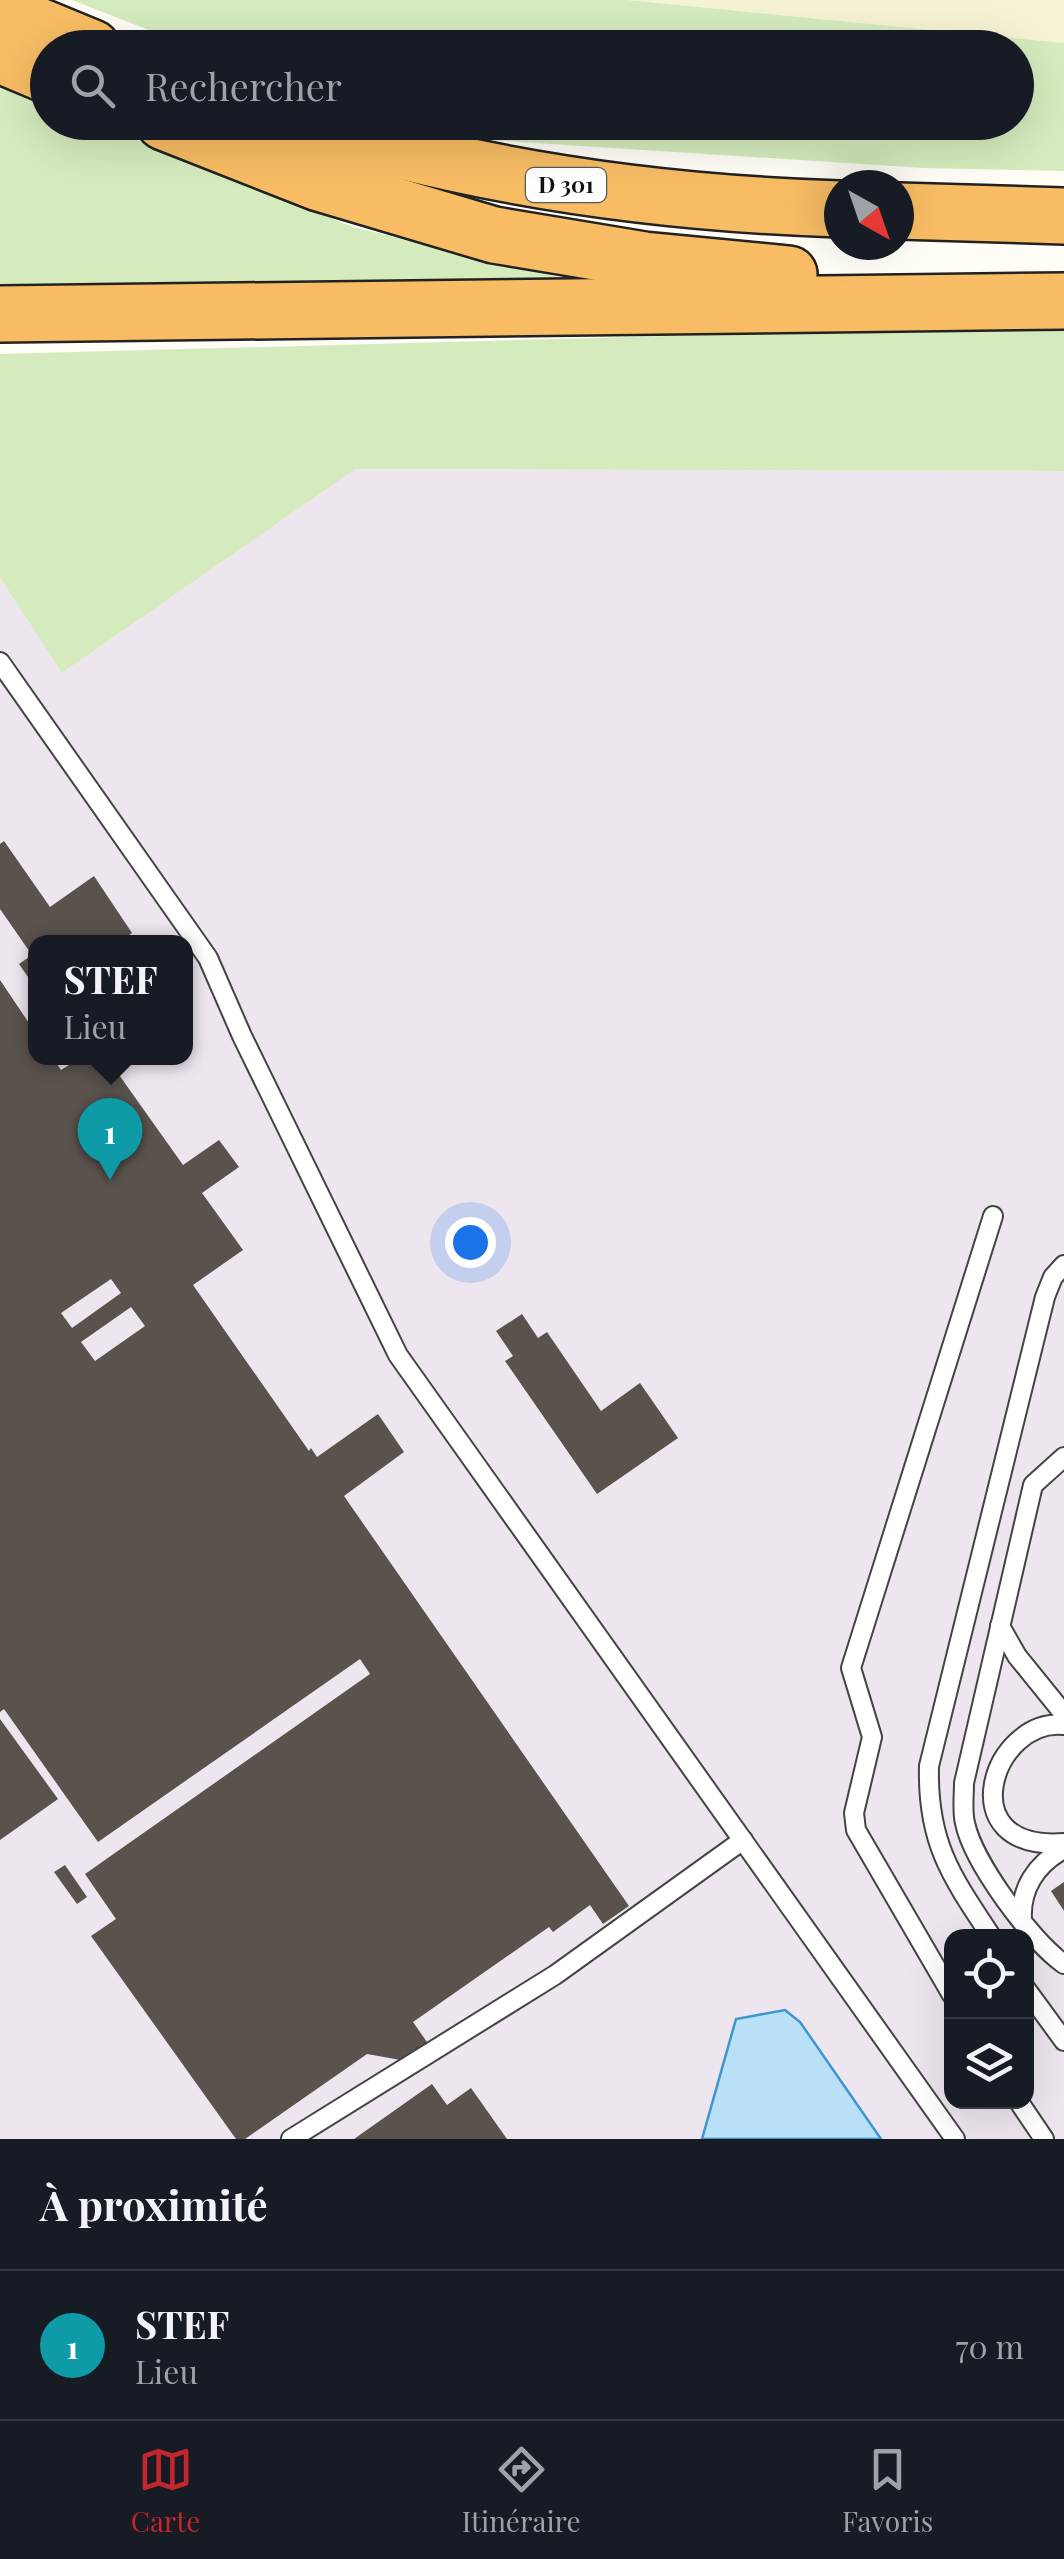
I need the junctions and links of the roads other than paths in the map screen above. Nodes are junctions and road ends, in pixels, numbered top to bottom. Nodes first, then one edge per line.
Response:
1 (0, 10) edge
2 (48, 30) edge
3 (0, 56) edge
4 (30, 68) edge
5 (210, 140) edge
6 (356, 140) edge
7 (824, 208) edge
8 (914, 211) edge
9 (1064, 216) edge
10 (1064, 278) edge
11 (1064, 301) edge
12 (0, 314) edge
13 (0, 662) edge
14 (192, 935) edge
15 (193, 937) edge
16 (993, 1216) dead end
17 (1064, 1264) edge
18 (1064, 1458) edge
19 (1000, 1626) junction
20 (1064, 1714) edge
21 (1064, 1725) edge
22 (743, 1840) junction
23 (1064, 1846) edge
24 (1022, 1920) junction
25 (987, 1929) edge
26 (1064, 1964) edge
27 (944, 1981) edge
28 (1034, 2000) edge
29 (1064, 2041) edge
30 (1024, 2109) edge
31 (292, 2139) edge
32 (955, 2139) edge
33 (1044, 2139) edge

1 - 2 highway
3 - 4 highway
5 - 10 highway
6 - 7 highway, D 301
8 - 9 highway
11 - 12 highway
13 - 14 lane
15 - 22 lane
16 - 27 lane
17 - 25 lane
18 - 19 lane
19 - 20 lane
19 - 24 lane
21 - 23 lane
22 - 31 lane
22 - 32 lane
23 - 24 lane
24 - 26 lane
28 - 29 lane
30 - 33 lane

